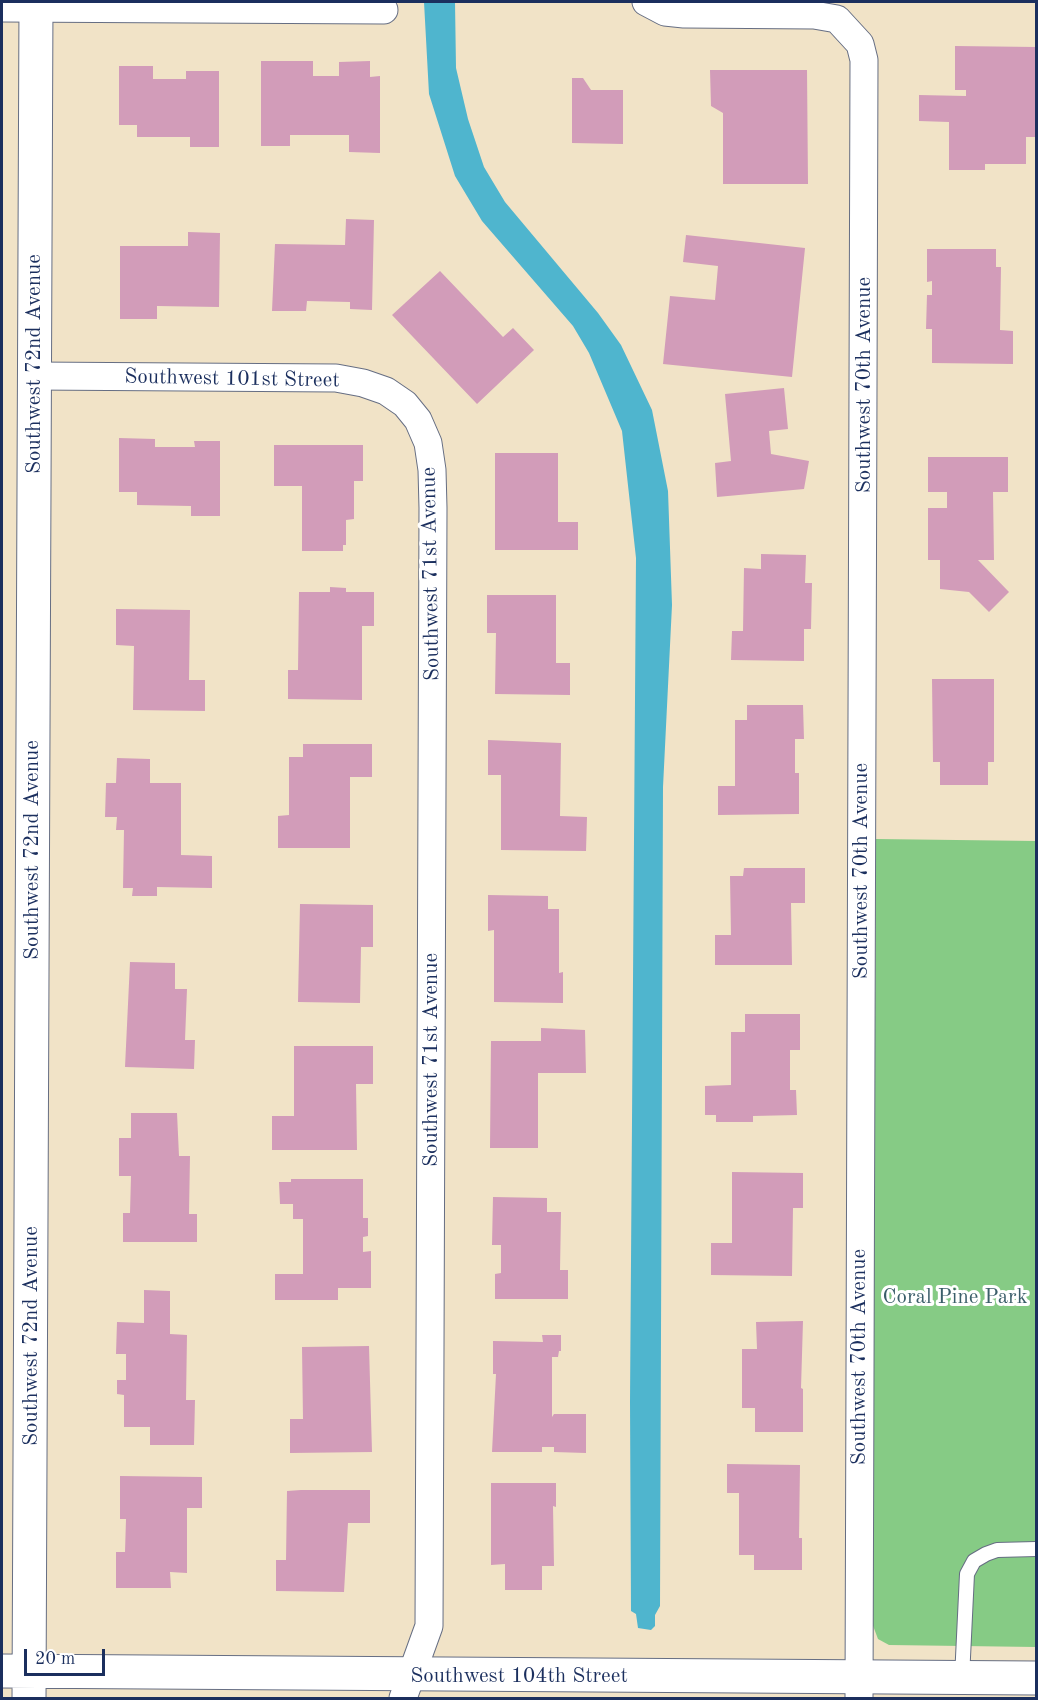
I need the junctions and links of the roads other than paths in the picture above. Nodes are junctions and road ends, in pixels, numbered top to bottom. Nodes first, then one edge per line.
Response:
1 (36, 4) edge
2 (648, 4) edge
3 (2, 8) edge
4 (384, 10) dead end
5 (33, 376) junction
6 (418, 420) joint
7 (1036, 1549) edge
8 (963, 1678) junction
9 (1036, 1678) edge
10 (20, 1680) edge
11 (408, 1687) edge
12 (859, 1688) edge

1 - 3 street
1 - 4 street
1 - 5 street, Southwest 72nd Avenue
2 - 12 street, Southwest 70th Avenue
5 - 6 street, Southwest 101st Street
5 - 10 street, Southwest 72nd Avenue
6 - 11 street, Southwest 71st Avenue
7 - 8 lane
8 - 9 street, Southwest 104th Street
8 - 12 street, Southwest 104th Street
10 - 11 street, Southwest 104th Street
11 - 12 street, Southwest 104th Street

